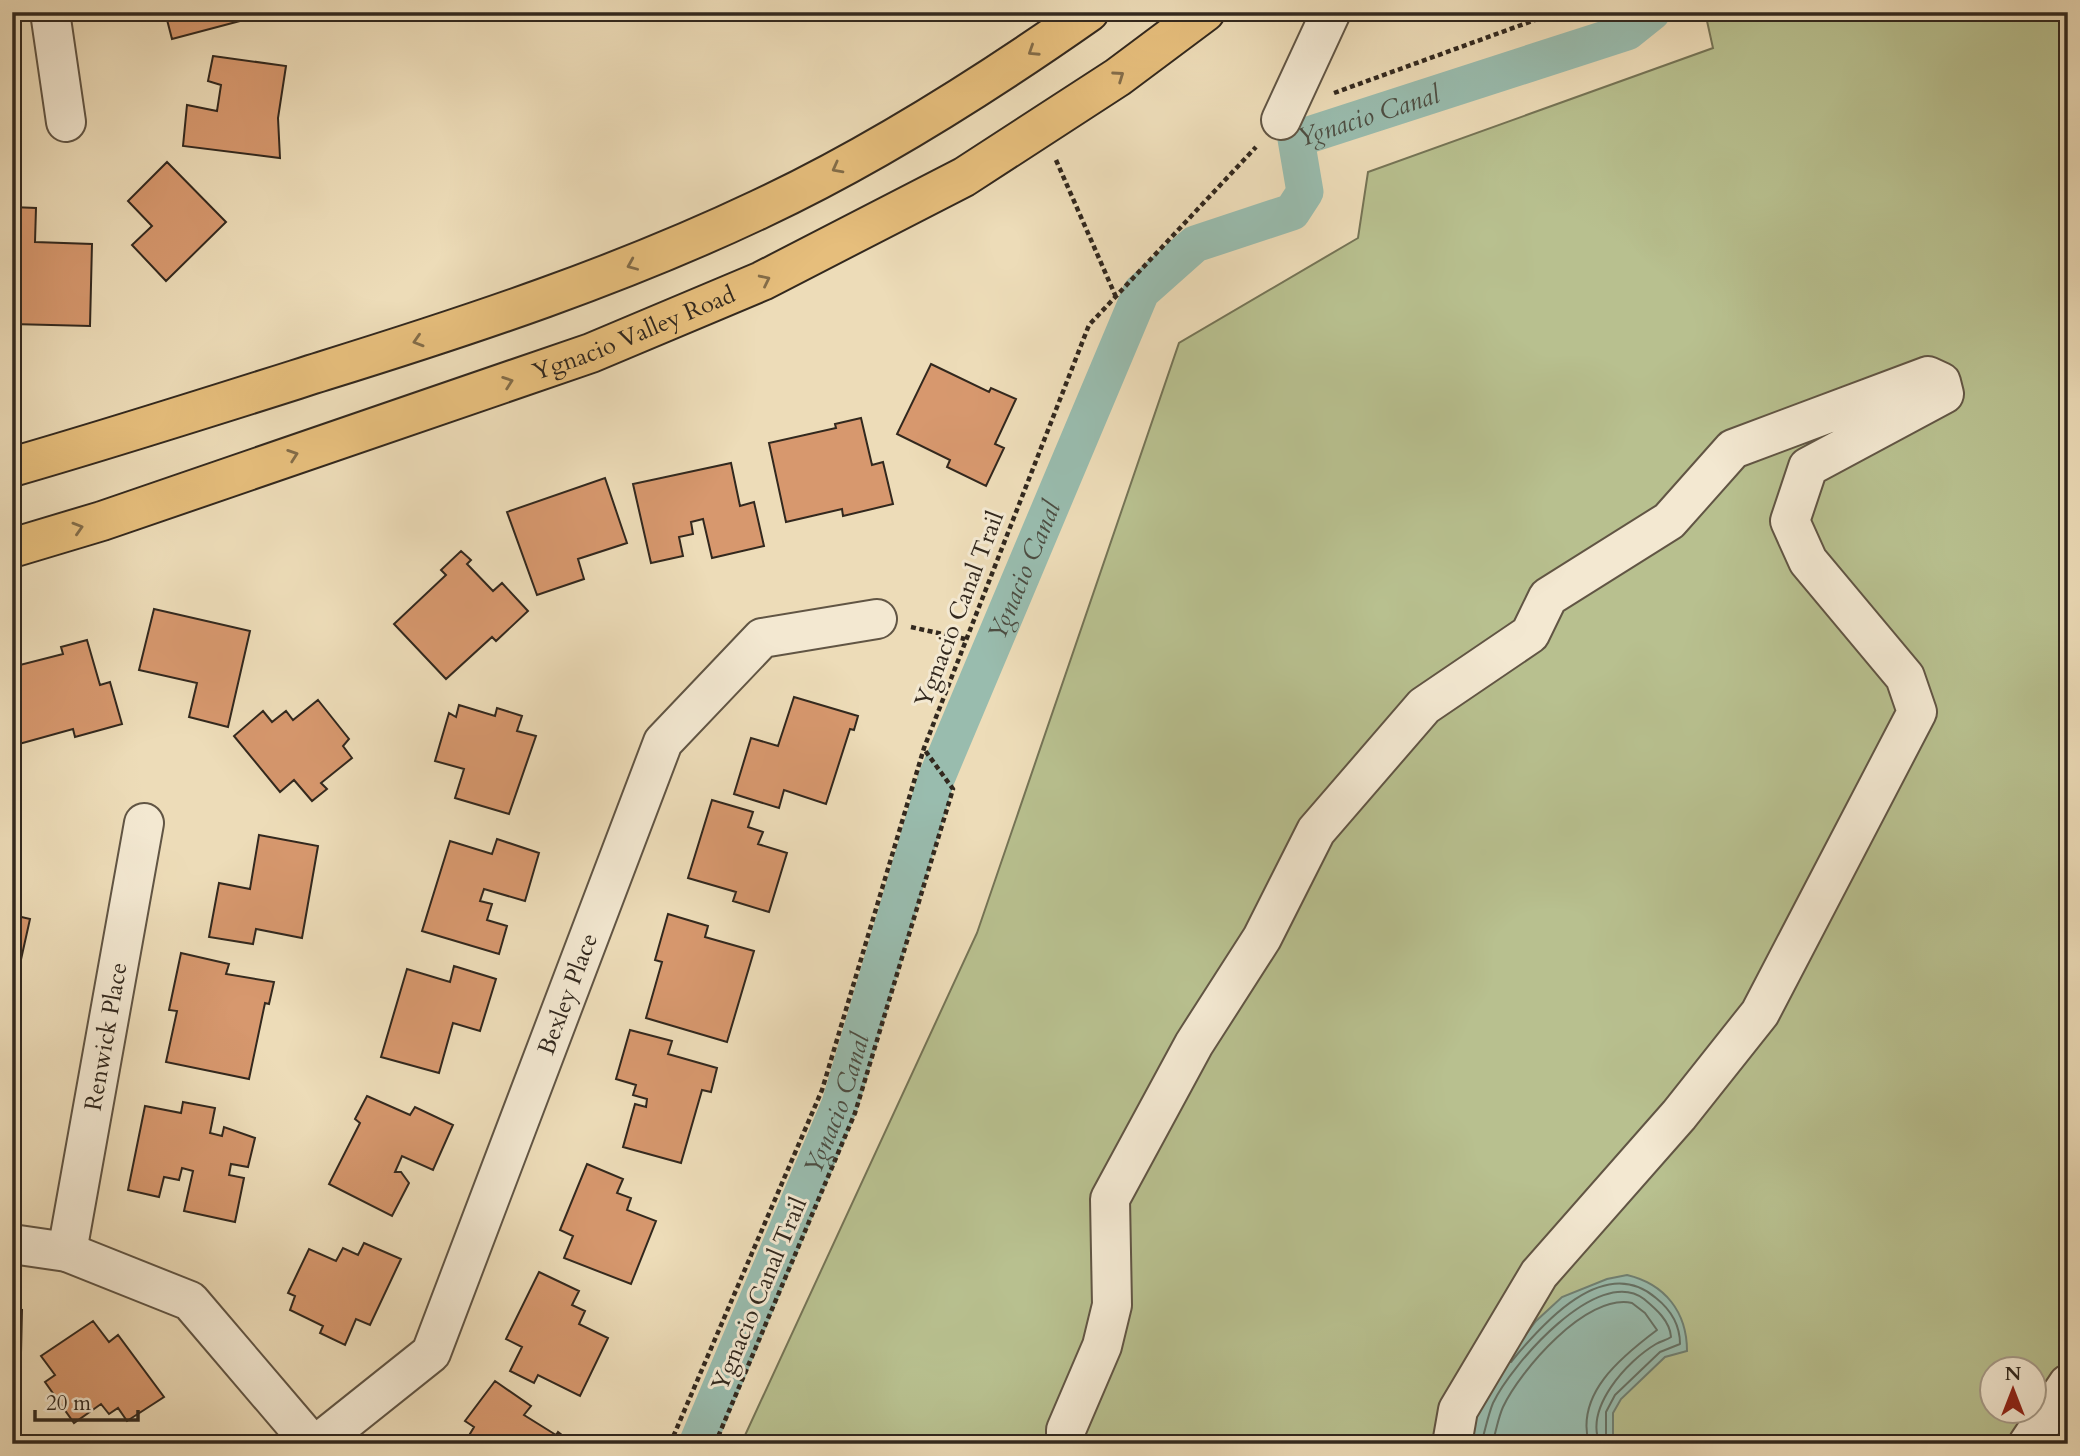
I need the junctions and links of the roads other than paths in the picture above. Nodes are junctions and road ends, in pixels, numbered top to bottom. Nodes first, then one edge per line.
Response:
1 (50, 12) edge
2 (1089, 12) edge
3 (1205, 12) edge
4 (1331, 12) edge
5 (1281, 120) road end
6 (66, 122) dead end
7 (12, 467) edge
8 (12, 548) edge
9 (877, 619) dead end
10 (144, 823) dead end
11 (12, 1244) edge
12 (67, 1252) junction
13 (2068, 1384) edge
14 (314, 1444) edge
15 (1066, 1444) edge
16 (1452, 1444) edge
17 (2028, 1444) edge

1 - 6 street
2 -> 7 highway
8 -> 3 highway, Ygnacio Valley Road
4 - 5 street
9 - 14 street, Bexley Place
10 - 12 street, Renwick Place
11 - 12 street
12 - 14 street
13 - 17 street
15 - 16 street

